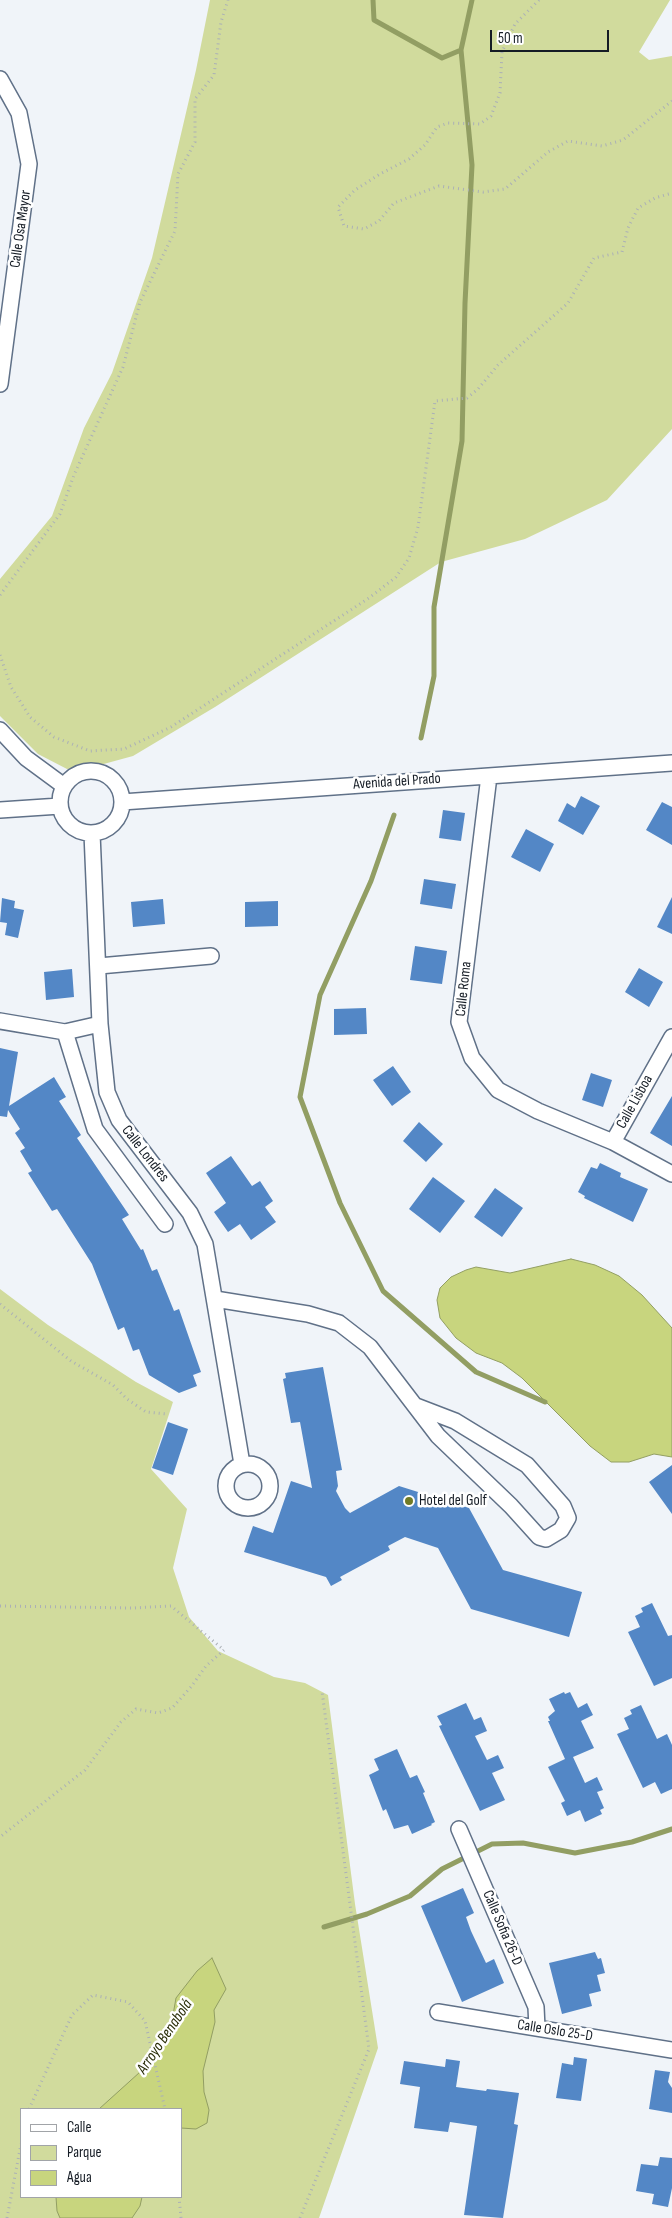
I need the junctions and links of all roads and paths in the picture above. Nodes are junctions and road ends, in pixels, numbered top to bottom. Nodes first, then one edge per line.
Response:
1 (228, 0) edge
2 (538, 0) edge
3 (0, 79) edge
4 (672, 102) edge
5 (672, 192) edge
6 (0, 384) edge
7 (0, 595) edge
8 (0, 655) edge
9 (0, 730) edge
10 (672, 763) edge
11 (489, 776) junction
12 (64, 786) junction
13 (122, 802) junction
14 (60, 806) junction
15 (0, 810) edge
16 (92, 833) junction
17 (211, 956) dead end
18 (98, 966) junction
19 (0, 1021) edge
20 (100, 1024) junction
21 (65, 1032) junction
22 (672, 1036) edge
23 (613, 1142) junction
24 (672, 1174) edge
25 (165, 1224) dead end
26 (215, 1299) junction
27 (0, 1304) edge
28 (416, 1406) junction
29 (167, 1414) dead end
30 (242, 1464) dead end
31 (0, 1606) edge
32 (322, 1691) dead end
33 (459, 1829) dead end
34 (0, 1837) edge
35 (438, 2012) dead end
36 (537, 2028) junction
37 (672, 2050) edge
38 (29, 2108) edge
39 (165, 2108) edge
40 (20, 2149) edge
41 (179, 2198) edge
42 (7, 2218) edge
43 (181, 2218) edge
44 (300, 2218) edge

1 - 7 path
2 - 4 path
3 - 6 street, Calle Osa Mayor
5 - 8 path
9 - 12 street
10 - 11 street, Avenida del Prado
11 - 13 street, Avenida del Prado
11 - 23 street, Calle Roma
12 - 13 street
12 - 14 street
13 - 16 street
14 - 15 street
14 - 16 street
16 - 18 street, Calle Londres
17 - 18 street
18 - 20 street, Calle Londres
19 - 21 street
20 - 21 street
20 - 26 street, Calle Londres
21 - 25 street
22 - 23 street, Calle Lisboa
23 - 24 street, Calle Roma
26 - 28 street
26 - 30 street, Calle Londres
27 - 29 path
28 - 28 street
31 - 34 path
32 - 44 path
33 - 36 street, Calle Sofia 26-D
35 - 36 street, Calle Oslo 25-D
36 - 37 street, Calle Oslo 25-D
38 - 39 path
40 - 42 path
41 - 43 path

